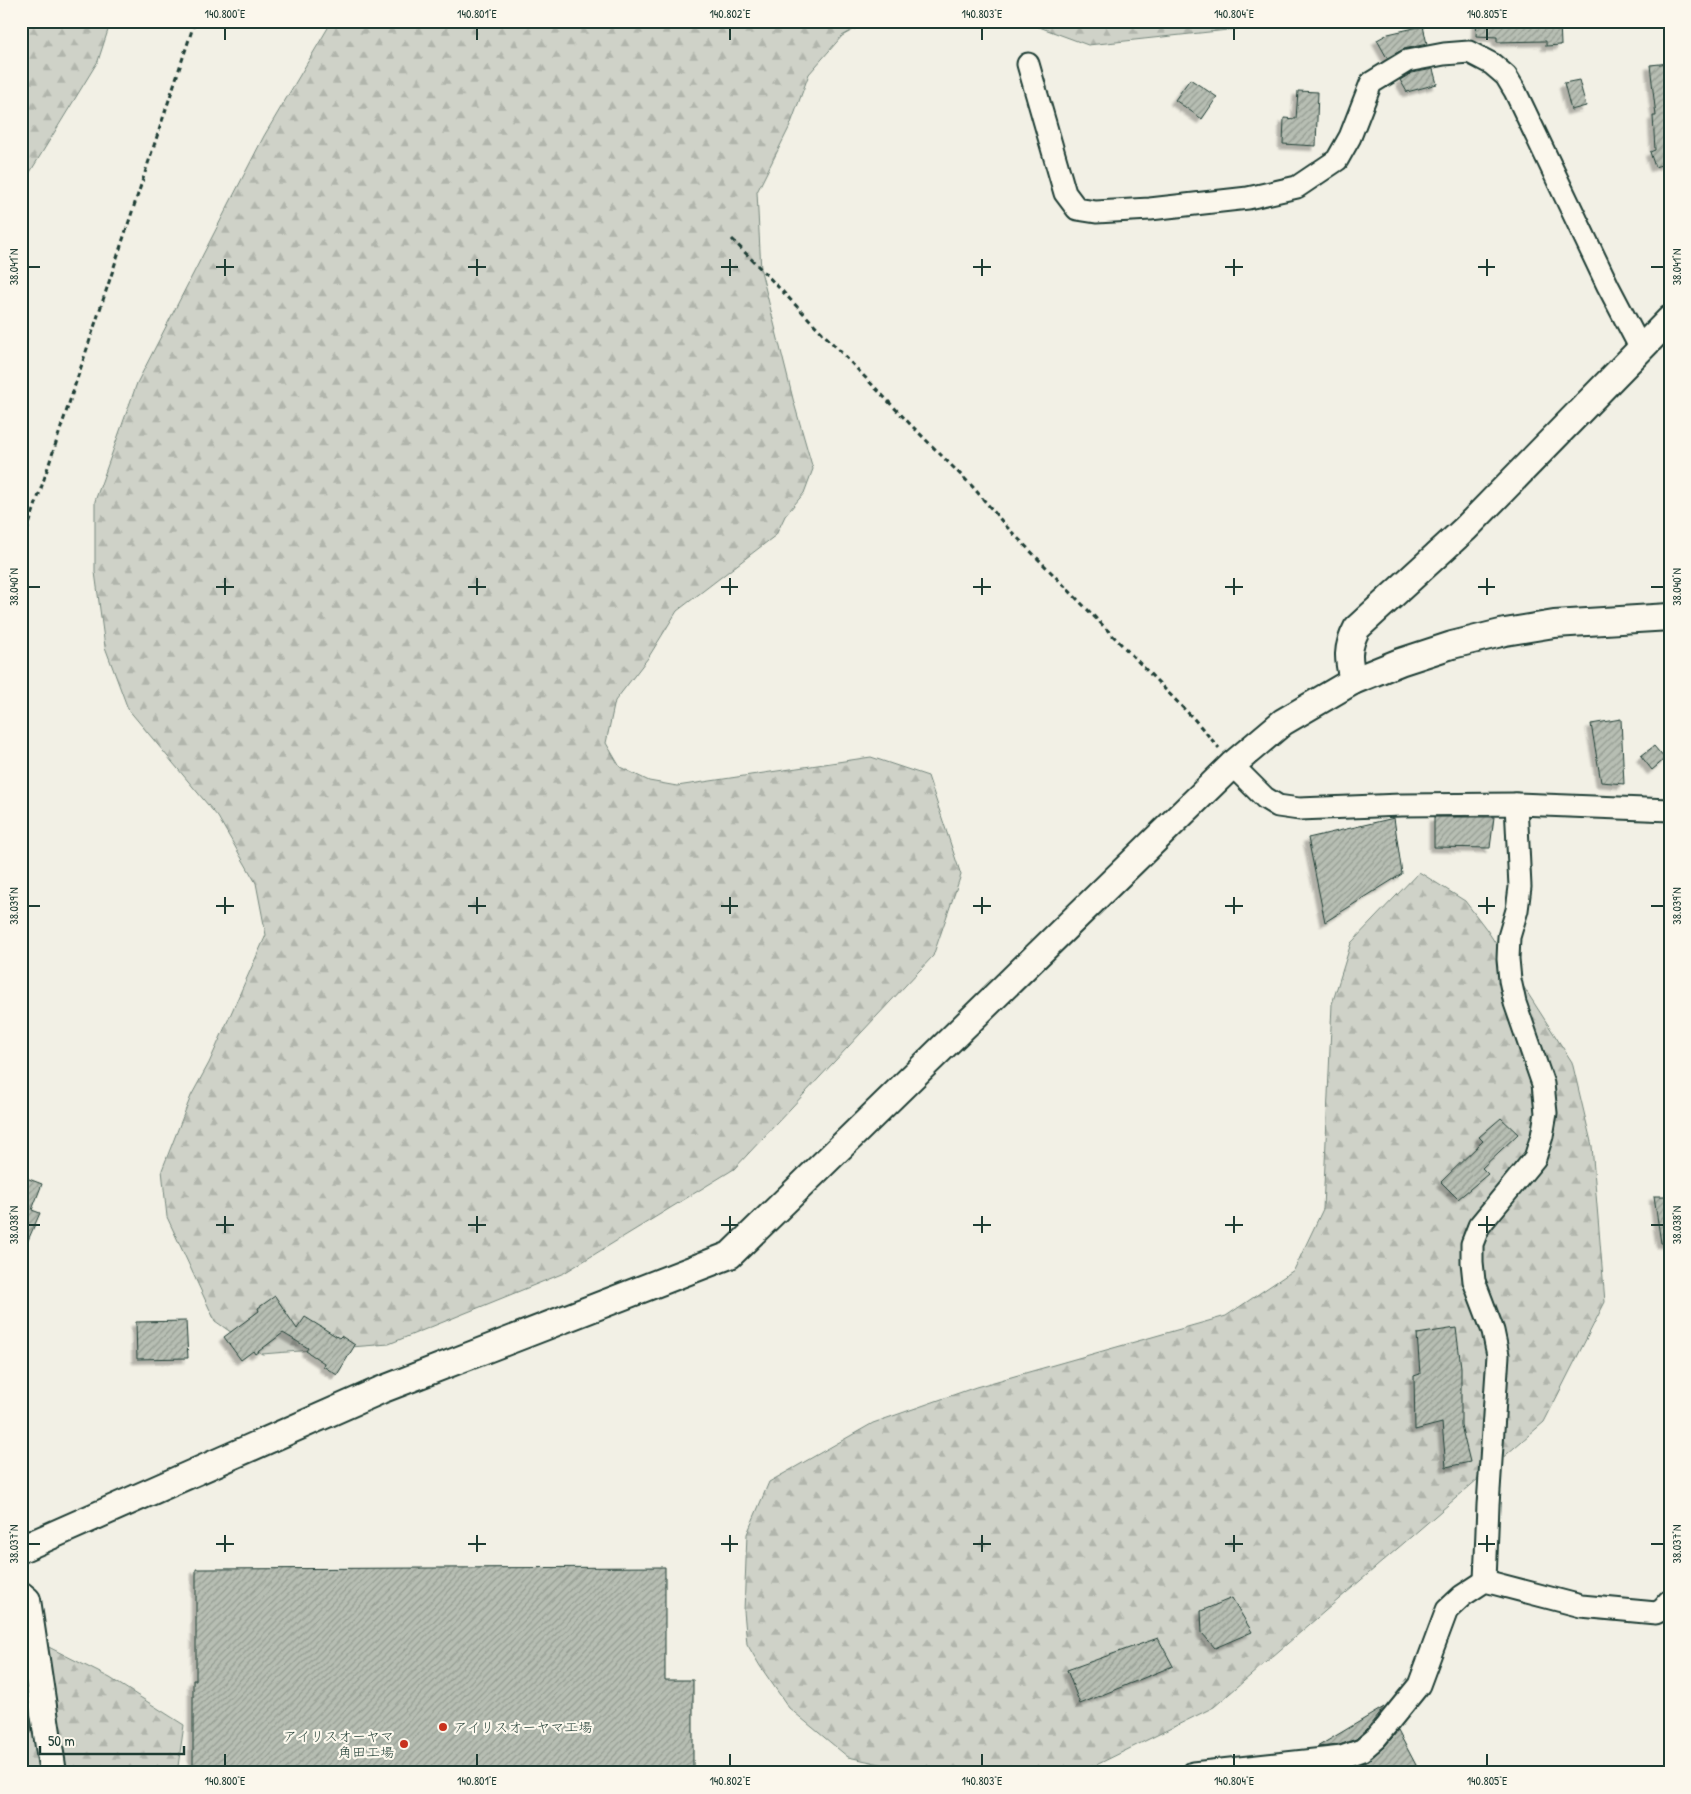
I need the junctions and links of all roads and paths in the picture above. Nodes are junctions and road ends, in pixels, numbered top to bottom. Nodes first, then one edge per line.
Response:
1 (195, 21) edge
2 (1028, 64) dead end
3 (732, 239) dead end
4 (1670, 319) edge
5 (1641, 349) junction
6 (21, 549) edge
7 (1670, 617) edge
8 (1353, 681) junction
9 (1232, 764) junction
10 (1516, 804) junction
11 (1670, 810) edge
12 (21, 1549) edge
13 (1485, 1581) junction
14 (21, 1595) edge
15 (1670, 1601) edge
16 (53, 1773) edge
17 (1193, 1773) edge

1 - 6 path
2 - 5 street
3 - 9 path
4 - 5 street
5 - 8 street
7 - 8 street
8 - 9 street
9 - 10 street
9 - 12 street
10 - 11 street
10 - 13 street
13 - 15 street
13 - 17 street
14 - 16 street

